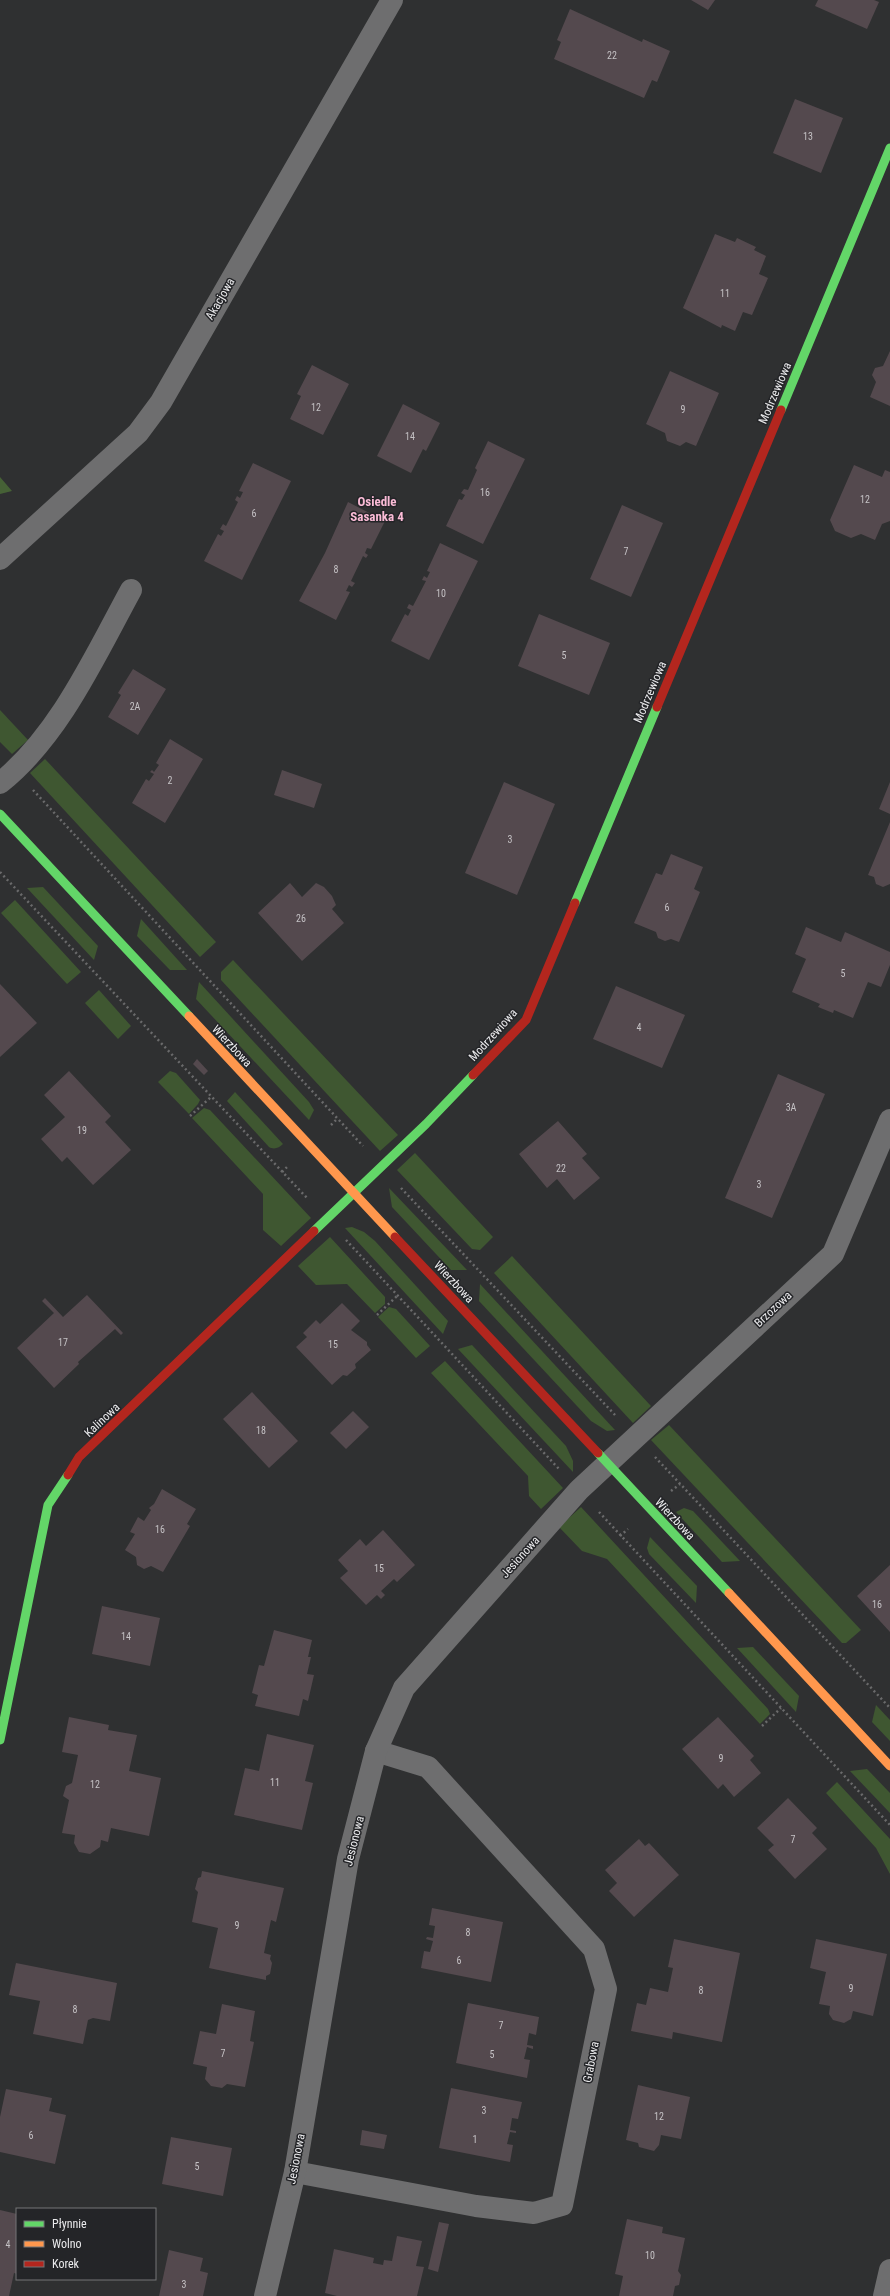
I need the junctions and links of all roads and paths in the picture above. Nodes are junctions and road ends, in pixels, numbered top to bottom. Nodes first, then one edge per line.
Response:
1 (392, 0) edge
2 (890, 148) edge
3 (0, 559) edge
4 (131, 590) dead end
5 (8, 777) edge
6 (0, 814) edge
7 (0, 872) edge
8 (211, 1097) junction
9 (190, 1116) dead end
10 (890, 1120) edge
11 (368, 1152) dead end
12 (398, 1184) dead end
13 (354, 1193) junction
14 (312, 1204) dead end
15 (343, 1237) dead end
16 (397, 1296) junction
17 (376, 1315) dead end
18 (620, 1420) dead end
19 (651, 1452) dead end
20 (607, 1464) junction
21 (560, 1470) dead end
22 (597, 1511) dead end
23 (781, 1708) junction
24 (890, 1708) edge
25 (762, 1726) dead end
26 (0, 1740) edge
27 (376, 1751) junction
28 (890, 1766) edge
29 (890, 1825) edge
30 (295, 2172) junction
31 (890, 2270) edge
32 (265, 2296) edge
33 (884, 2296) edge

1 - 3 street, Akacjowa
2 - 13 street, Modrzewiowa
4 - 5 street
5 - 11 path
6 - 13 street, Wierzbowa
7 - 8 path
8 - 9 path
8 - 14 path
10 - 20 street, Brzozowa
12 - 18 path
13 - 20 street, Wierzbowa
13 - 26 street, Kalinowa
15 - 16 path
16 - 17 path
16 - 21 path
19 - 24 path
20 - 27 street, Jesionowa
20 - 28 street, Wierzbowa
22 - 23 path
23 - 25 path
23 - 29 path
27 - 30 street, Jesionowa
27 - 30 street, Grabowa
30 - 32 street, Jesionowa
31 - 33 street

